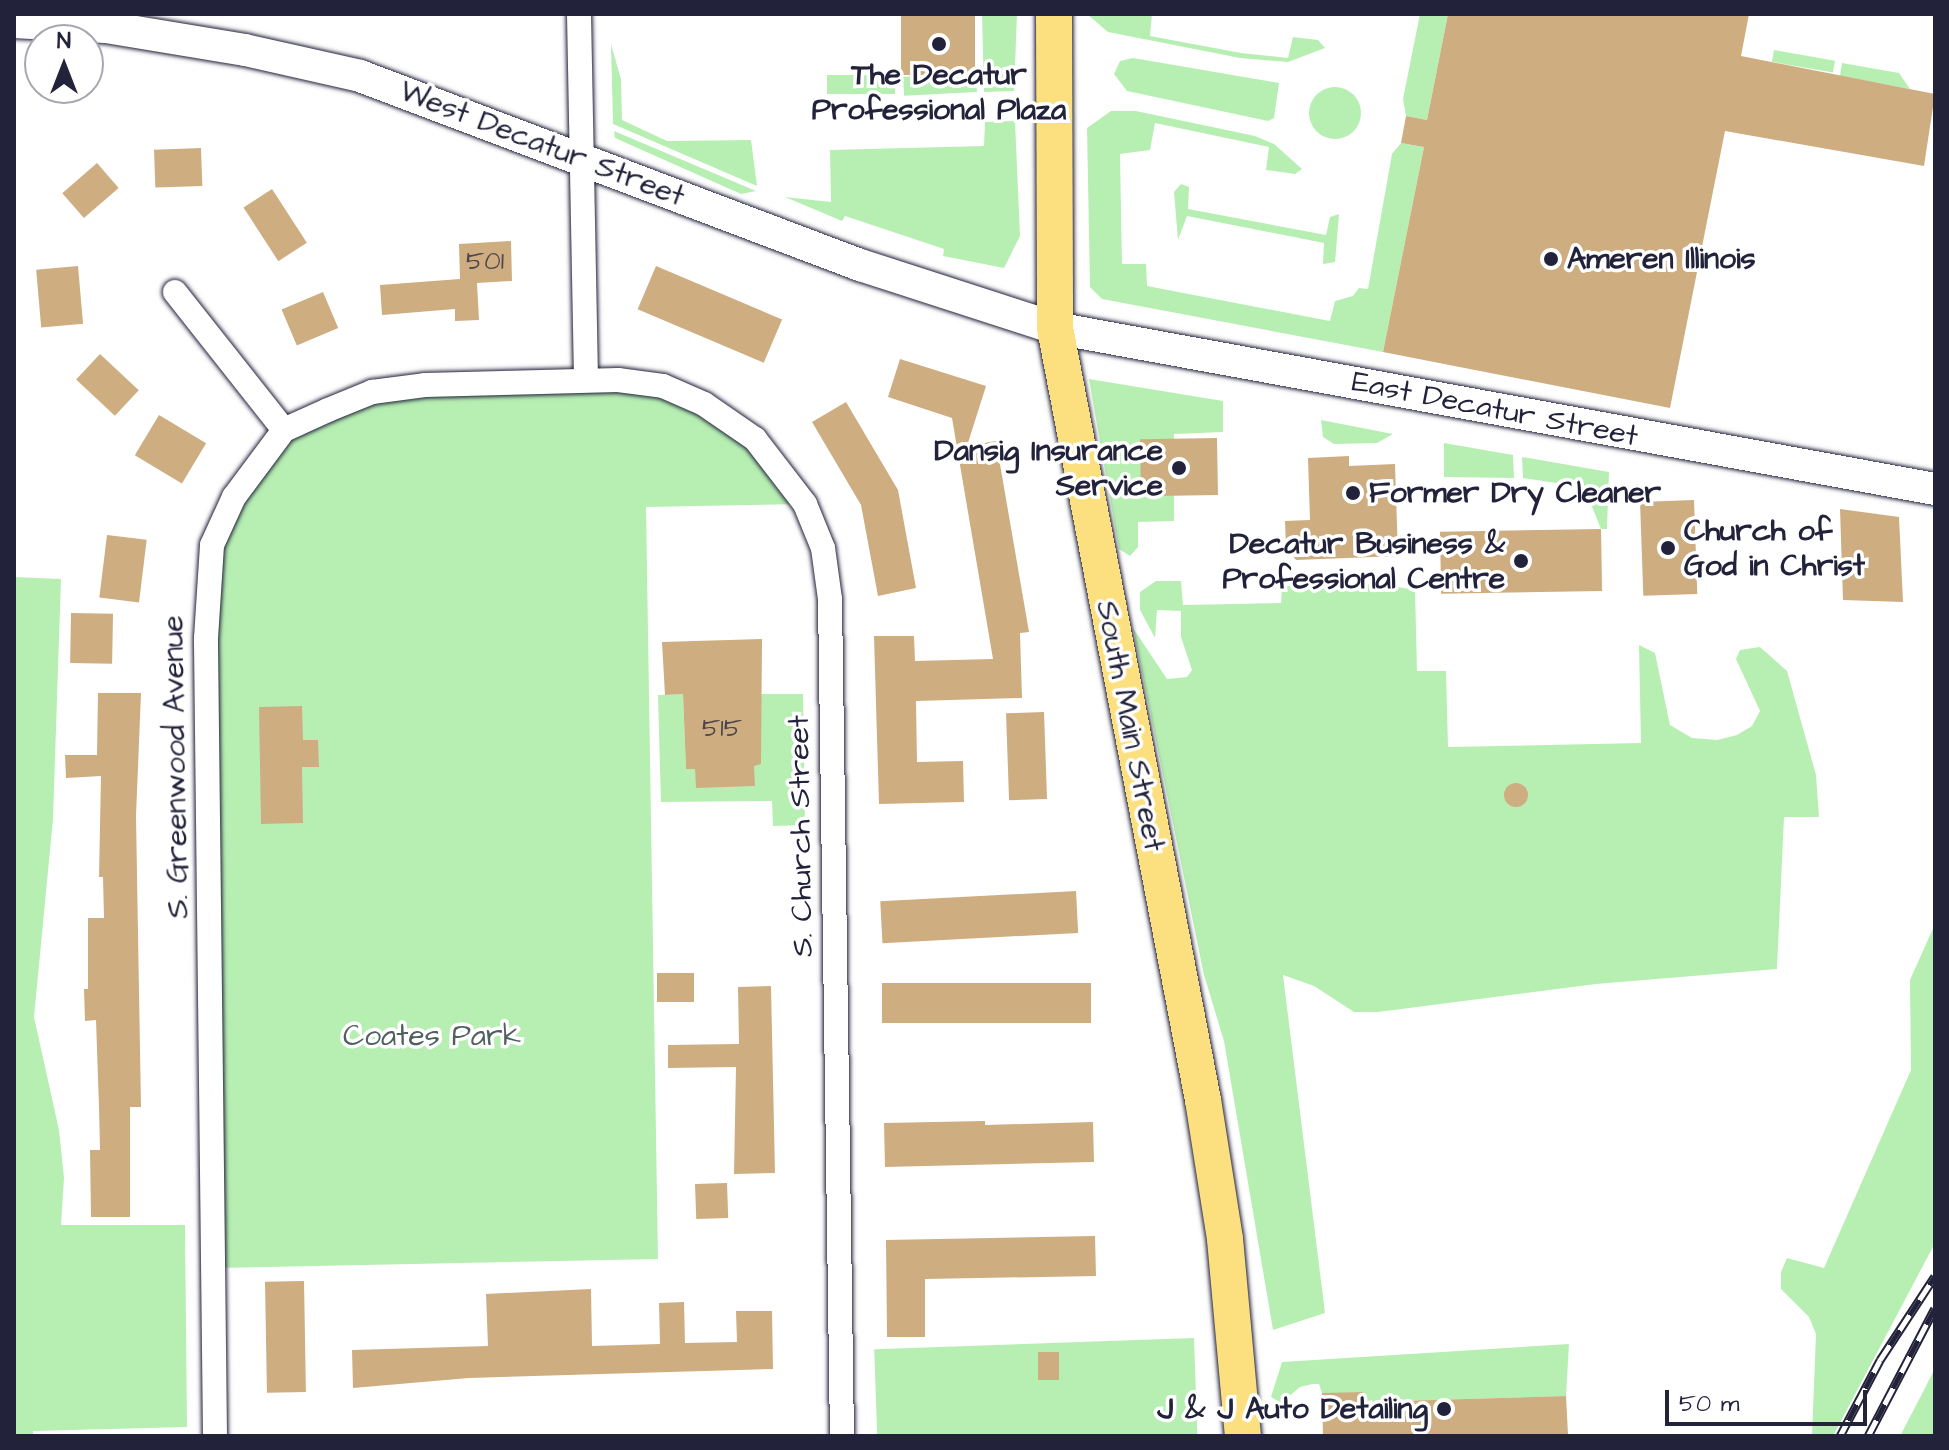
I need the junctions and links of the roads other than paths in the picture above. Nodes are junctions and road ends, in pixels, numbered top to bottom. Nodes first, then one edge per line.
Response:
1 (579, 14) edge
2 (1054, 14) edge
3 (14, 22) edge
4 (583, 158) junction
5 (175, 292) dead end
6 (1055, 328) junction
7 (586, 380) junction
8 (284, 430) junction
9 (1935, 489) edge
10 (215, 1436) edge
11 (842, 1436) edge
12 (1243, 1436) edge

1 - 4 street
2 - 6 main road, South Main Street
3 - 4 street, West Decatur Street
4 - 6 street, West Decatur Street
4 - 7 street
5 - 8 street
6 - 9 street, East Decatur Street
6 - 12 main road, South Main Street
7 - 8 street, S. Greenwood Avenue
7 - 11 street, S. Church Street
8 - 10 street, S. Greenwood Avenue

